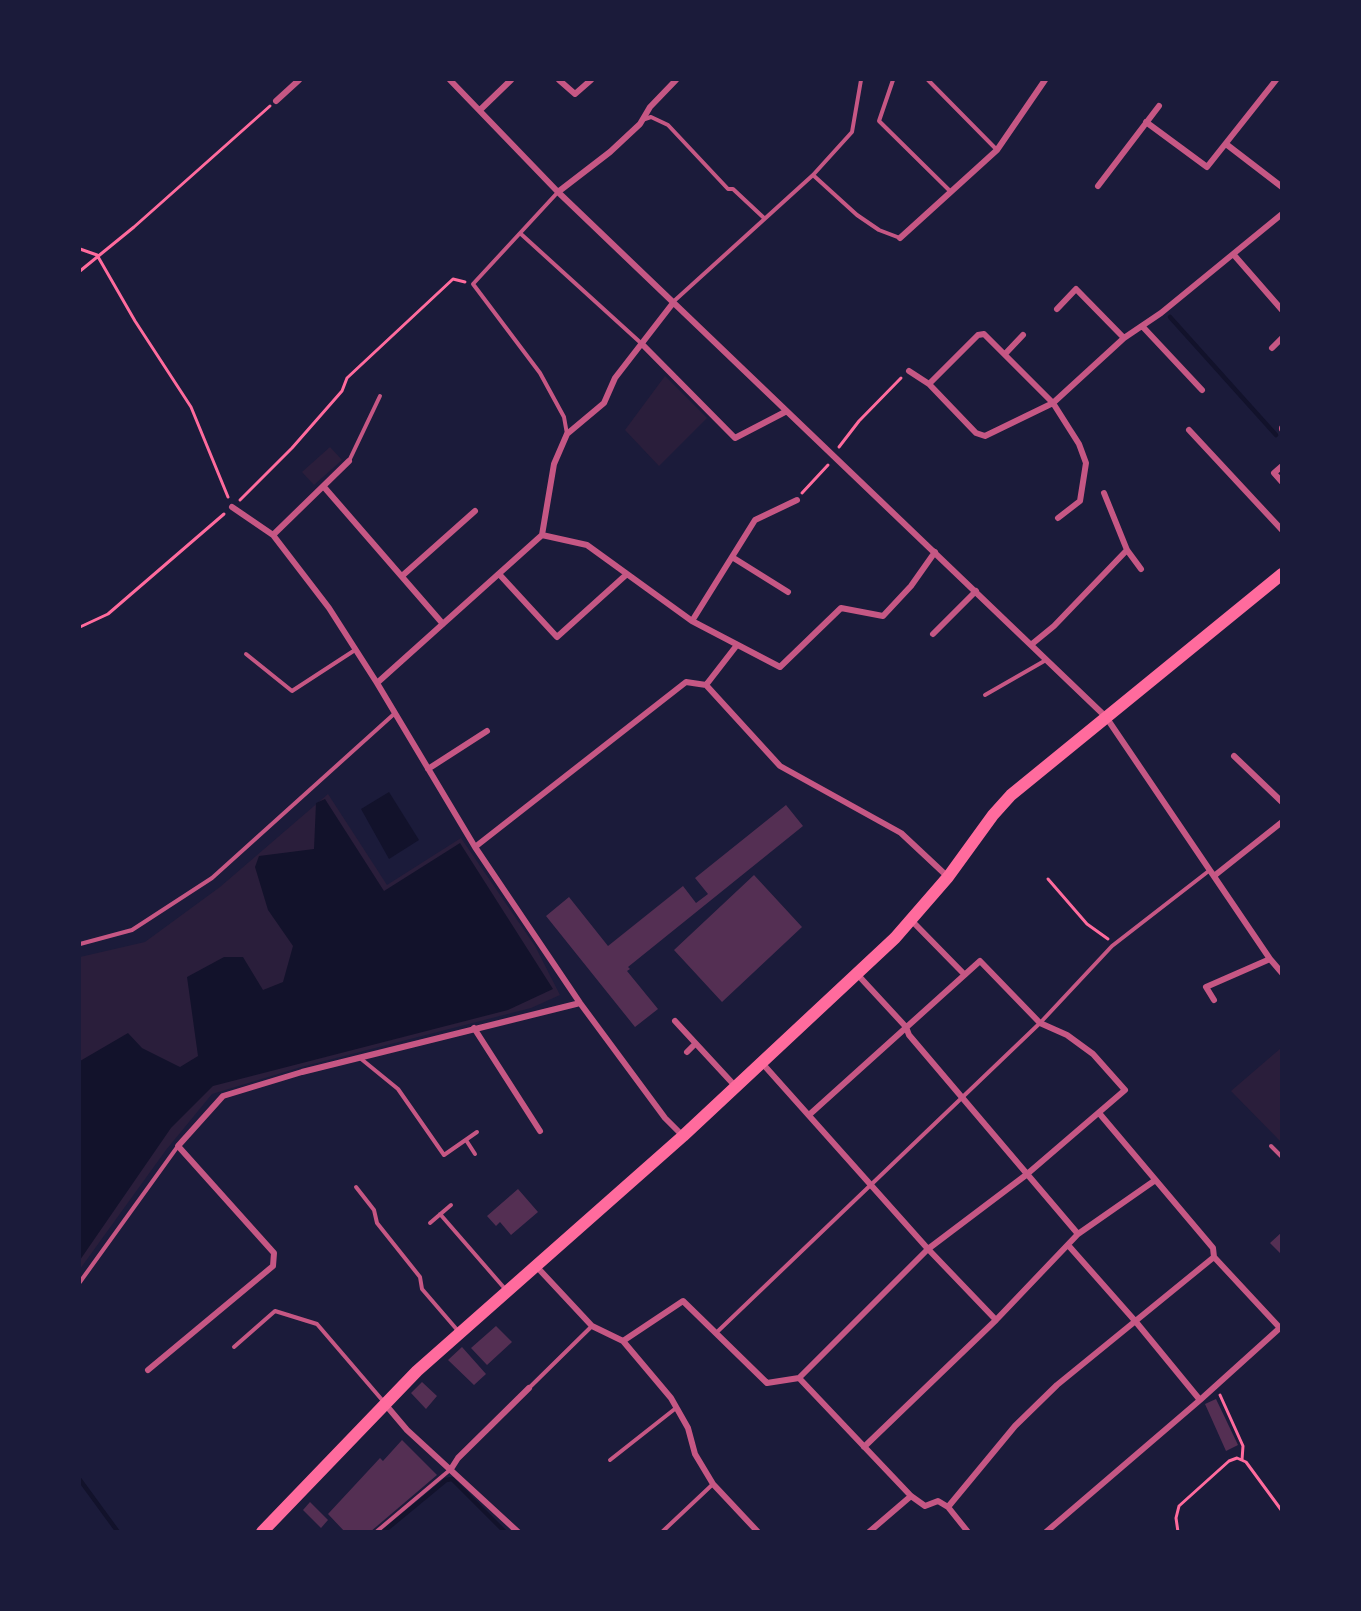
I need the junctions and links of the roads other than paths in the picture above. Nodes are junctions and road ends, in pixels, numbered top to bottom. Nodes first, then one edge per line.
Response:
1 (299, 80) edge
2 (450, 80) edge
3 (511, 80) edge
4 (559, 80) edge
5 (591, 80) edge
6 (676, 80) edge
7 (861, 80) edge
8 (893, 80) edge
9 (928, 80) edge
10 (1045, 80) edge
11 (1277, 80) edge
12 (1281, 83) edge
13 (276, 101) road end
14 (1158, 106) dead end
15 (480, 110) junction
16 (642, 120) junction
17 (1146, 122) junction
18 (1226, 144) junction
19 (997, 150) junction
20 (813, 175) junction
21 (1098, 186) dead end
22 (1281, 187) edge
23 (950, 191) junction
24 (558, 192) junction
25 (1281, 214) edge
26 (764, 219) junction
27 (521, 234) junction
28 (900, 238) joint
29 (1234, 255) junction
30 (673, 303) junction
31 (1057, 309) dead end
32 (1281, 310) edge
33 (1142, 326) junction
34 (1023, 335) dead end
35 (1124, 338) junction
36 (1281, 338) edge
37 (642, 344) junction
38 (1272, 348) dead end
39 (1005, 354) junction
40 (909, 371) road end
41 (929, 384) junction
42 (1202, 390) dead end
43 (380, 396) dead end
44 (1053, 403) junction
45 (784, 412) junction
46 (1189, 430) dead end
47 (567, 434) junction
48 (349, 461) joint
49 (1281, 466) edge
50 (1281, 482) edge
51 (324, 487) junction
52 (1104, 493) dead end
53 (796, 500) road end
54 (232, 507) road end
55 (475, 512) dead end
56 (1058, 518) dead end
57 (1281, 530) edge
58 (273, 535) junction
59 (542, 535) junction
60 (1127, 550) junction
61 (934, 552) junction
62 (732, 557) junction
63 (1141, 569) dead end
64 (499, 574) junction
65 (627, 574) junction
66 (1281, 574) edge
67 (402, 576) junction
68 (976, 591) junction
69 (788, 592) dead end
70 (692, 621) junction
71 (443, 624) junction
72 (933, 634) dead end
73 (1032, 644) junction
74 (737, 645) junction
75 (356, 650) junction
76 (246, 654) dead end
77 (1047, 659) junction
78 (377, 683) junction
79 (706, 685) junction
80 (985, 695) dead end
81 (394, 714) junction
82 (1106, 717) junction
83 (487, 731) dead end
84 (1234, 756) dead end
85 (428, 769) junction
86 (1281, 802) edge
87 (1281, 822) edge
88 (476, 847) junction
89 (1212, 873) junction
90 (948, 877) junction
91 (912, 921) junction
92 (80, 944) edge
93 (1270, 959) junction
94 (1281, 973) edge
95 (857, 974) junction
96 (964, 974) junction
97 (1214, 1000) dead end
98 (580, 1003) junction
99 (675, 1021) dead end
100 (1040, 1023) junction
101 (906, 1027) junction
102 (474, 1028) junction
103 (695, 1044) junction
104 (687, 1052) dead end
105 (360, 1057) junction
106 (762, 1063) junction
107 (736, 1088) junction
108 (963, 1099) junction
109 (1099, 1113) junction
110 (809, 1115) junction
111 (540, 1131) dead end
112 (477, 1132) dead end
113 (684, 1136) junction
114 (466, 1140) junction
115 (178, 1146) junction
116 (1270, 1146) dead end
117 (475, 1154) dead end
118 (1281, 1157) edge
119 (1026, 1175) junction
120 (1154, 1181) junction
121 (871, 1184) junction
122 (356, 1187) dead end
123 (451, 1205) dead end
124 (440, 1214) junction
125 (430, 1223) dead end
126 (1078, 1234) junction
127 (1068, 1245) junction
128 (928, 1250) junction
129 (1214, 1257) junction
130 (536, 1265) junction
131 (80, 1282) edge
132 (506, 1291) junction
133 (996, 1320) junction
134 (1136, 1322) junction
135 (592, 1326) junction
136 (1279, 1329) edge
137 (459, 1333) junction
138 (716, 1333) junction
139 (1281, 1338) edge
140 (623, 1341) junction
141 (234, 1347) dead end
142 (148, 1370) dead end
143 (800, 1378) junction
144 (530, 1388) joint
145 (1200, 1400) junction
146 (386, 1404) junction
147 (676, 1408) junction
148 (864, 1447) junction
149 (610, 1460) dead end
150 (451, 1469) junction
151 (713, 1484) junction
152 (911, 1496) junction
153 (948, 1507) junction
154 (262, 1532) edge
155 (376, 1532) edge
156 (518, 1532) edge
157 (662, 1532) edge
158 (758, 1532) edge
159 (869, 1532) edge
160 (968, 1532) edge
161 (1046, 1532) edge

1 - 13 street
2 - 15 street
3 - 15 street
4 - 5 street
6 - 16 street
7 - 20 lane
8 - 23 lane
9 - 19 lane
10 - 19 street
11 - 12 street
11 - 18 street
14 - 17 street
15 - 24 street
16 - 24 street
16 - 26 lane
17 - 18 street
17 - 21 street
18 - 22 street
19 - 23 street
20 - 26 lane
20 - 28 lane
23 - 28 street
24 - 27 lane
24 - 30 street
25 - 29 street
26 - 30 lane
27 - 37 lane
27 - 47 lane
29 - 32 street
29 - 33 street
30 - 37 street
30 - 45 street
31 - 35 street
33 - 35 street
33 - 42 street
34 - 39 street
35 - 44 street
36 - 38 street
37 - 45 street
37 - 47 street
39 - 41 street
39 - 44 street
40 - 41 street
41 - 44 street
43 - 48 lane
44 - 56 street
45 - 61 street
46 - 57 street
47 - 59 street
48 - 51 street
49 - 50 street
51 - 58 street
51 - 67 street
52 - 60 street
53 - 62 street
54 - 58 street
55 - 67 street
58 - 75 street
59 - 64 street
59 - 65 street
60 - 63 street
60 - 73 street
61 - 68 street
61 - 74 street
62 - 69 street
62 - 70 street
64 - 65 street
64 - 71 street
65 - 70 street
66 - 82 main road
67 - 71 street
68 - 72 street
68 - 73 street
70 - 74 street
71 - 78 street
73 - 77 street
74 - 79 street
75 - 76 lane
75 - 78 street
77 - 80 lane
77 - 82 street
78 - 81 street
79 - 88 street
79 - 90 street
81 - 85 street
81 - 92 lane
82 - 89 street
82 - 90 main road
83 - 85 street
84 - 86 street
85 - 88 street
87 - 89 street
88 - 98 street
89 - 93 street
89 - 100 lane
90 - 91 main road
91 - 95 main road
91 - 96 street
93 - 94 street
93 - 97 street
95 - 101 street
95 - 106 main road
96 - 100 street
96 - 101 street
98 - 102 street
98 - 113 street
99 - 103 street
100 - 108 lane
100 - 109 street
101 - 108 street
101 - 110 street
102 - 105 street
102 - 111 street
103 - 104 street
103 - 107 street
105 - 114 lane
105 - 115 street
106 - 107 main road
106 - 110 street
107 - 113 main road
108 - 119 street
108 - 121 lane
109 - 119 street
109 - 120 street
110 - 121 street
112 - 114 lane
113 - 130 main road
114 - 117 lane
115 - 131 lane
115 - 142 street
116 - 118 lane
119 - 126 street
119 - 128 street
120 - 126 street
120 - 129 street
121 - 128 street
121 - 138 lane
122 - 137 lane
123 - 124 lane
124 - 125 lane
124 - 132 lane
126 - 127 street
127 - 133 street
127 - 134 street
128 - 133 street
128 - 143 street
129 - 134 street
129 - 136 street
130 - 132 main road
130 - 135 street
132 - 137 main road
133 - 148 street
134 - 145 street
134 - 153 street
135 - 140 street
135 - 144 lane
136 - 139 street
136 - 145 street
137 - 146 main road
138 - 140 street
138 - 143 street
140 - 147 street
141 - 146 lane
143 - 148 street
144 - 150 street
145 - 161 street
146 - 150 street
146 - 154 main road
147 - 149 lane
147 - 151 street
148 - 152 street
150 - 155 lane
150 - 156 street
151 - 157 lane
151 - 158 street
152 - 153 street
152 - 159 street
153 - 160 street

